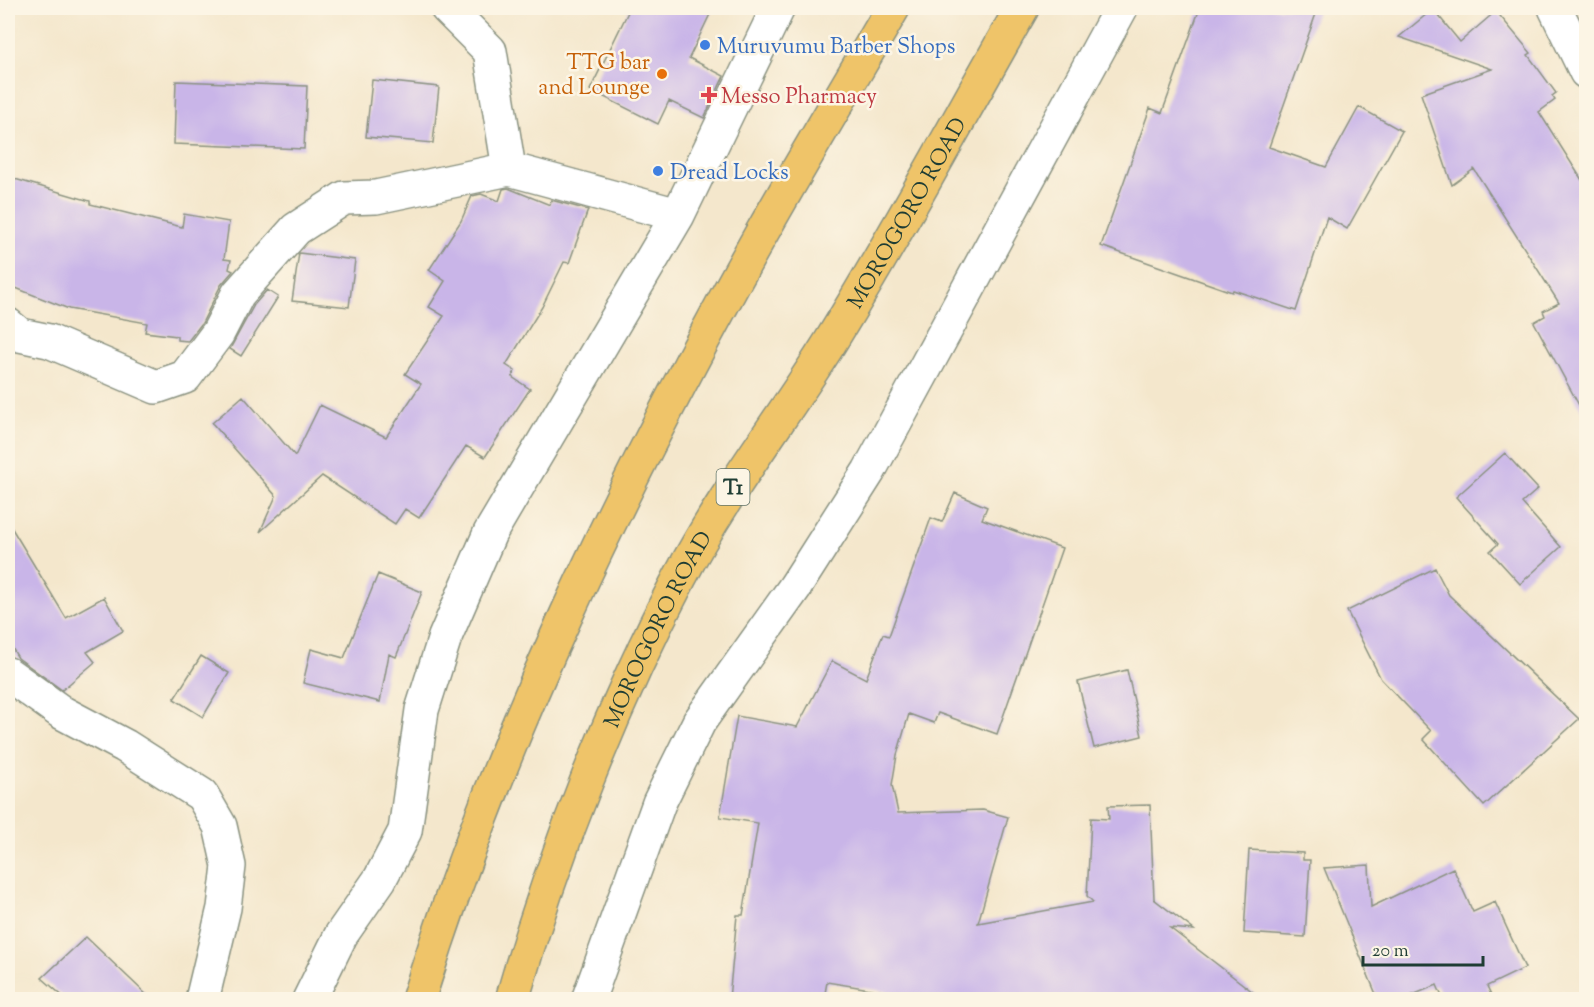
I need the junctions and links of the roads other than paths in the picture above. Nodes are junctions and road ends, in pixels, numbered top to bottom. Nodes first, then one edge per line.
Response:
1 (447, 8) edge
2 (778, 8) edge
3 (893, 8) edge
4 (1022, 8) edge
5 (1120, 8) edge
6 (1555, 8) edge
7 (1587, 72) edge
8 (509, 170) junction
9 (678, 214) junction
10 (8, 325) edge
11 (8, 674) edge
12 (202, 999) edge
13 (309, 999) edge
14 (418, 999) edge
15 (512, 999) edge
16 (588, 999) edge

1 - 8 street
2 - 9 street
3 - 14 highway
4 - 15 highway, MOROGORO ROAD / T1
5 - 16 street
6 - 7 street
8 - 9 street
8 - 10 street
9 - 13 street
11 - 12 street

